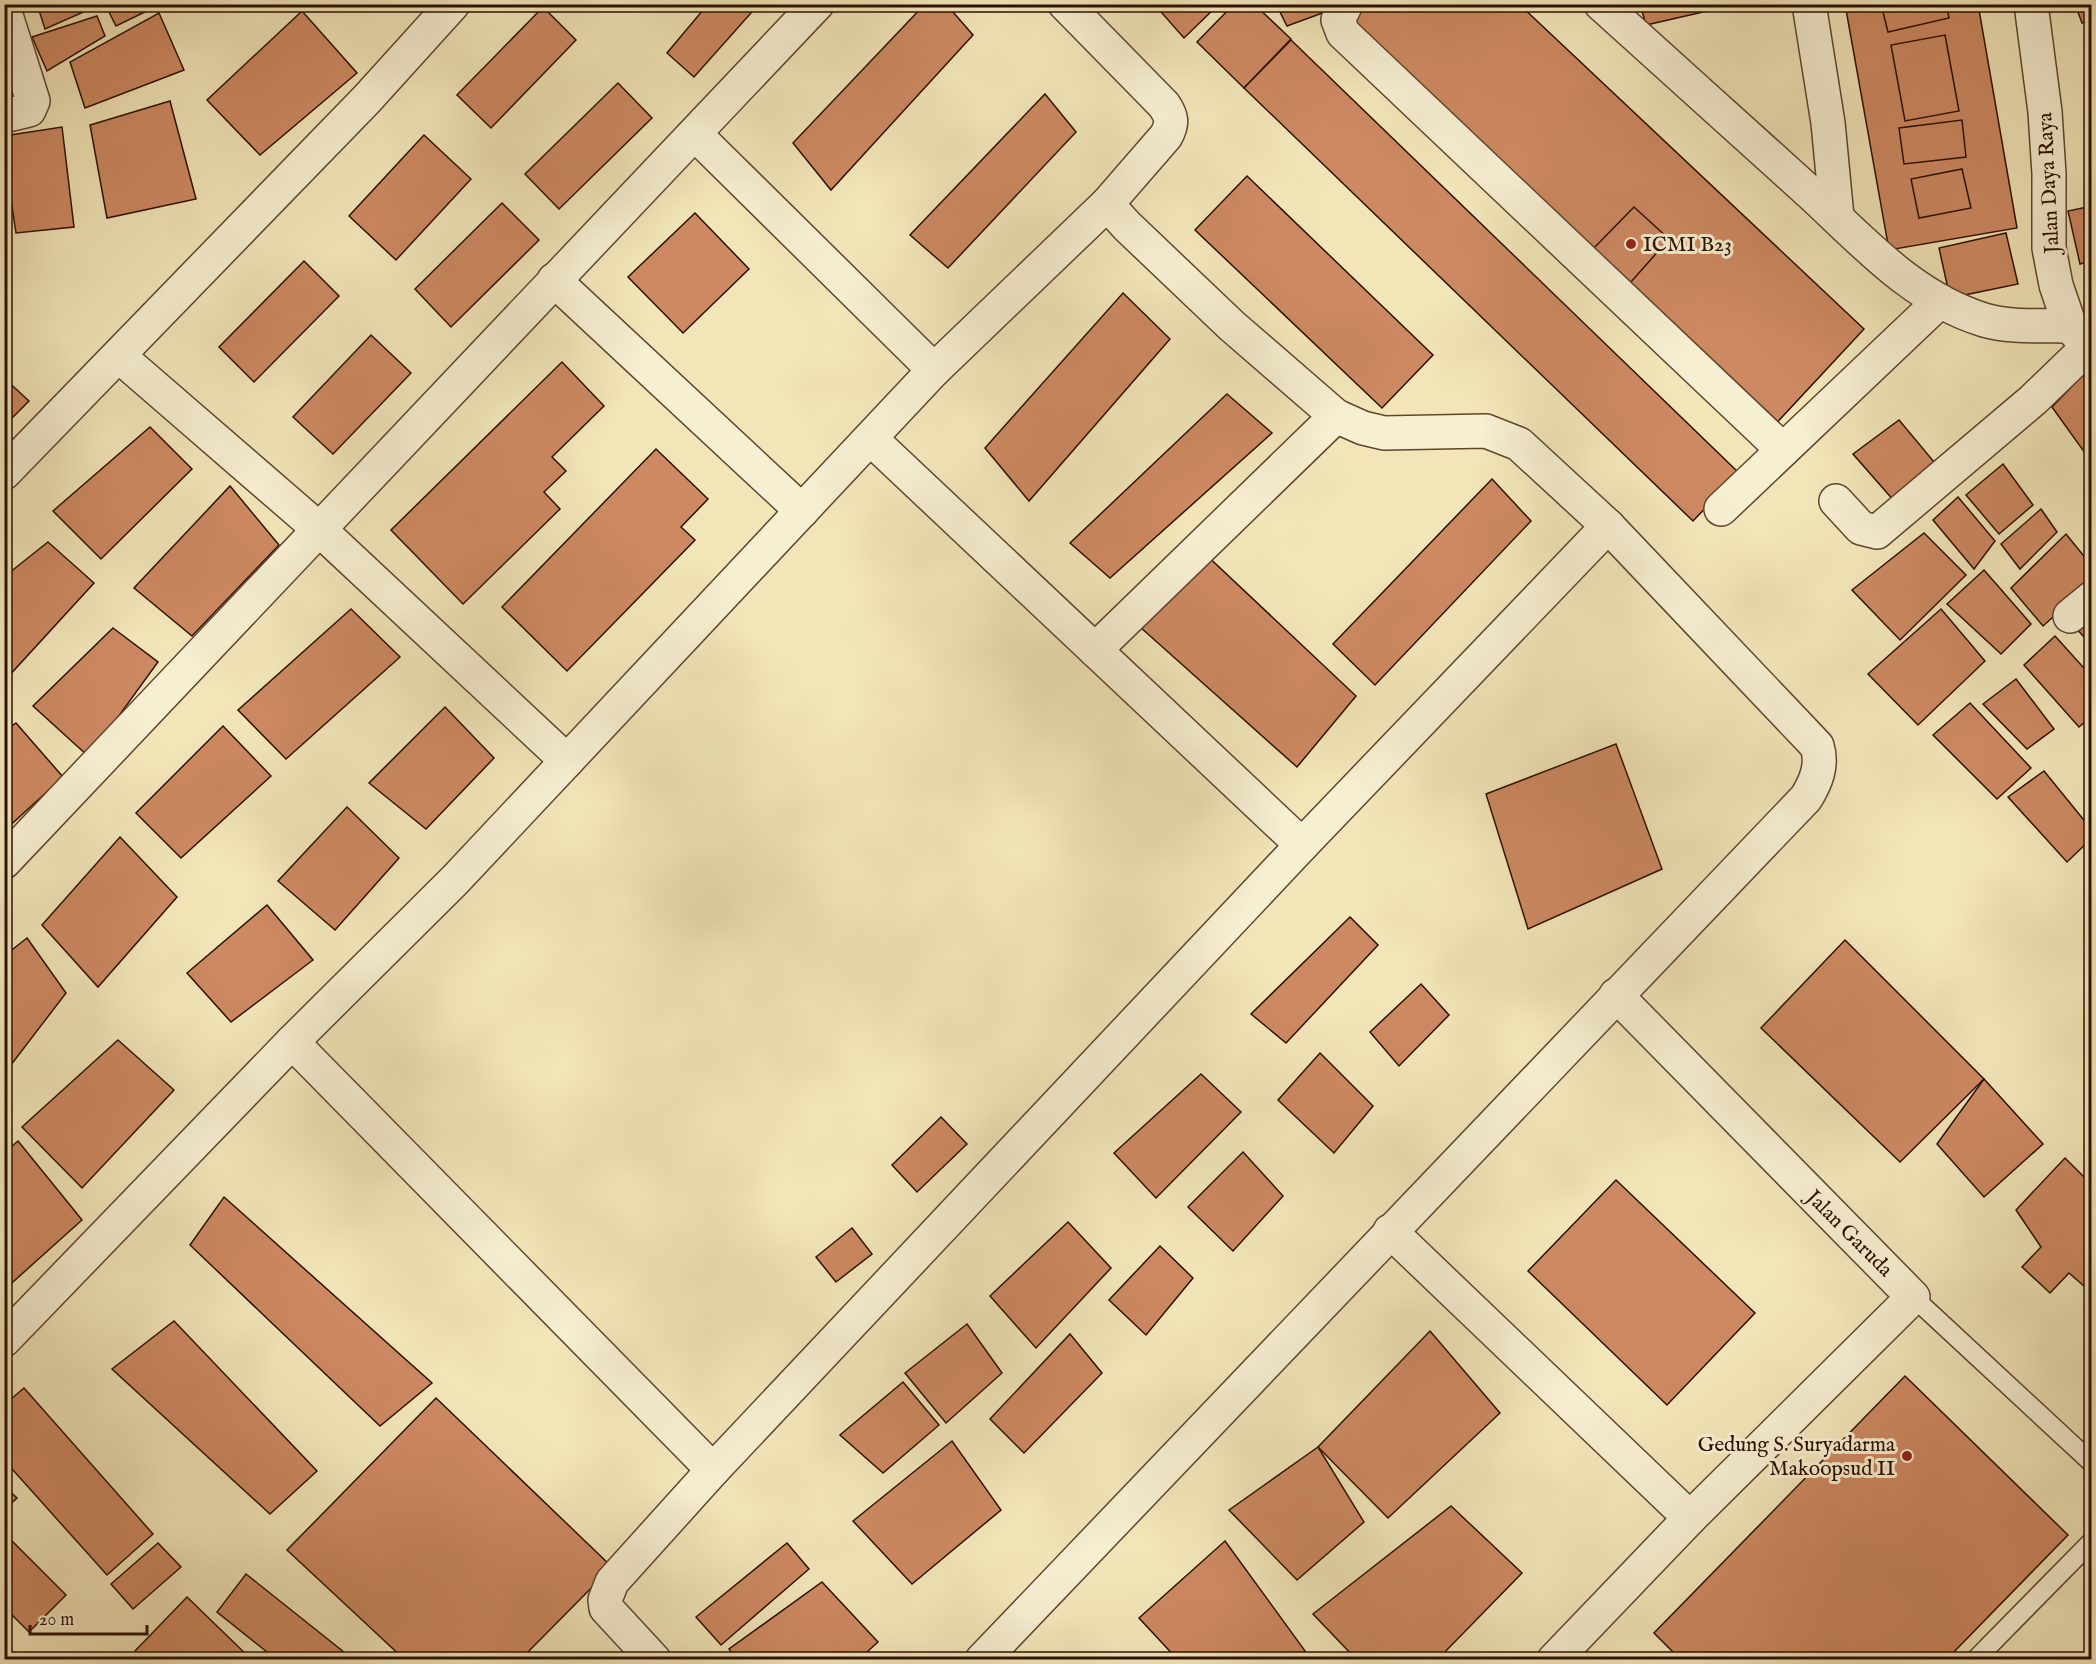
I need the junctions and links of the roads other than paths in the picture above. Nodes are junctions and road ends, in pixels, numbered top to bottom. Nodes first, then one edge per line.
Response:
1 (453, 4) edge
2 (817, 4) edge
3 (1065, 4) edge
4 (1346, 4) edge
5 (1601, 4) edge
6 (1809, 4) edge
7 (2031, 4) edge
8 (4, 9) edge
9 (4, 116) edge
10 (695, 134) junction
11 (1107, 204) junction
12 (1837, 217) junction
13 (554, 280) junction
14 (1940, 301) junction
15 (2083, 341) edge
16 (119, 356) junction
17 (934, 370) junction
18 (1336, 416) junction
19 (871, 439) junction
20 (1783, 450) junction
21 (4, 473) edge
22 (1836, 501) dead end
23 (1721, 509) dead end
24 (802, 511) junction
25 (1608, 526) junction
26 (320, 530) junction
27 (1095, 650) junction
28 (567, 761) junction
29 (1302, 845) junction
30 (4, 862) edge
31 (1616, 994) junction
32 (292, 1042) junction
33 (1390, 1231) junction
34 (1913, 1297) junction
35 (4, 1340) edge
36 (2091, 1463) edge
37 (713, 1470) junction
38 (1690, 1518) junction
39 (2091, 1541) edge
40 (654, 1659) edge
41 (982, 1659) edge
42 (1554, 1659) edge
43 (1975, 1659) edge

1 - 16 street
2 - 10 street
3 - 11 street
4 - 20 street
5 - 12 street
6 - 12 street
7 - 15 street, Jalan Daya Raya
8 - 9 street
10 - 13 street
10 - 17 street
11 - 17 street
11 - 18 street
12 - 14 street
13 - 24 street
13 - 26 street
14 - 15 street
14 - 20 street
15 - 22 street
16 - 21 street
16 - 26 street
17 - 19 street
18 - 25 street
18 - 27 street
19 - 24 street
19 - 27 street
20 - 23 street
24 - 28 street
25 - 29 street
25 - 31 street
26 - 28 street
26 - 30 street
27 - 29 street
28 - 32 street
29 - 37 street
31 - 33 street
31 - 34 street, Jalan Garuda
32 - 35 street
32 - 37 street
33 - 38 street
33 - 41 street
34 - 36 lane, Jalan Garuda
34 - 38 street
37 - 40 street
38 - 42 street
39 - 43 lane

